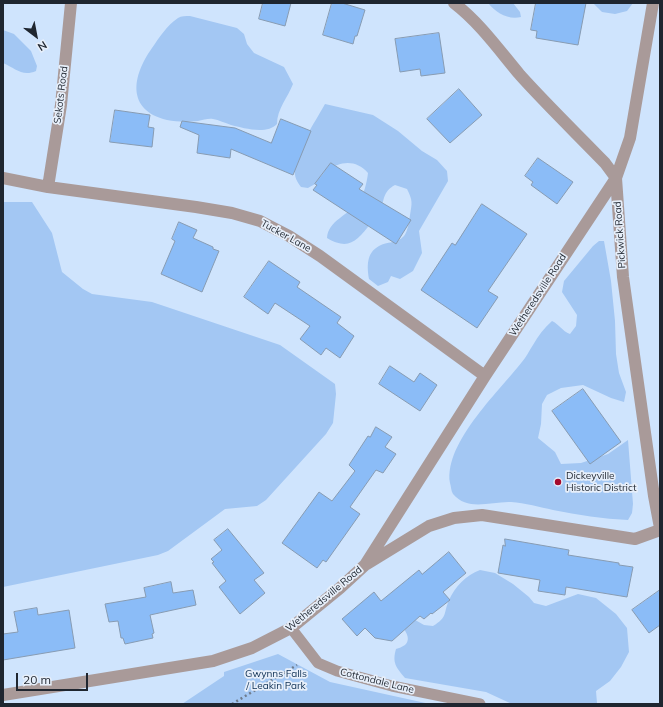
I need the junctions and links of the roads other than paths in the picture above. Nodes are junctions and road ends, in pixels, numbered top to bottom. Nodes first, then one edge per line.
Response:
1 (71, 3) edge
2 (454, 3) edge
3 (653, 3) edge
4 (3, 178) edge
5 (616, 178) junction
6 (48, 187) junction
7 (484, 376) junction
8 (660, 529) edge
9 (365, 565) junction
10 (292, 628) junction
11 (3, 695) edge
12 (480, 704) edge

1 - 6 street, Sekots Road
2 - 5 street
3 - 5 street, Wetheredsville Road
4 - 6 street, Tucker Lane
5 - 7 street, Wetheredsville Road
5 - 8 street, Pickwick Road
6 - 7 street, Tucker Lane
7 - 9 street, Wetheredsville Road
8 - 9 street, Wetheredsville Road
9 - 10 street, Wetheredsville Road
10 - 11 street, Wetheredsville Road
10 - 12 lane, Cottondale Lane

